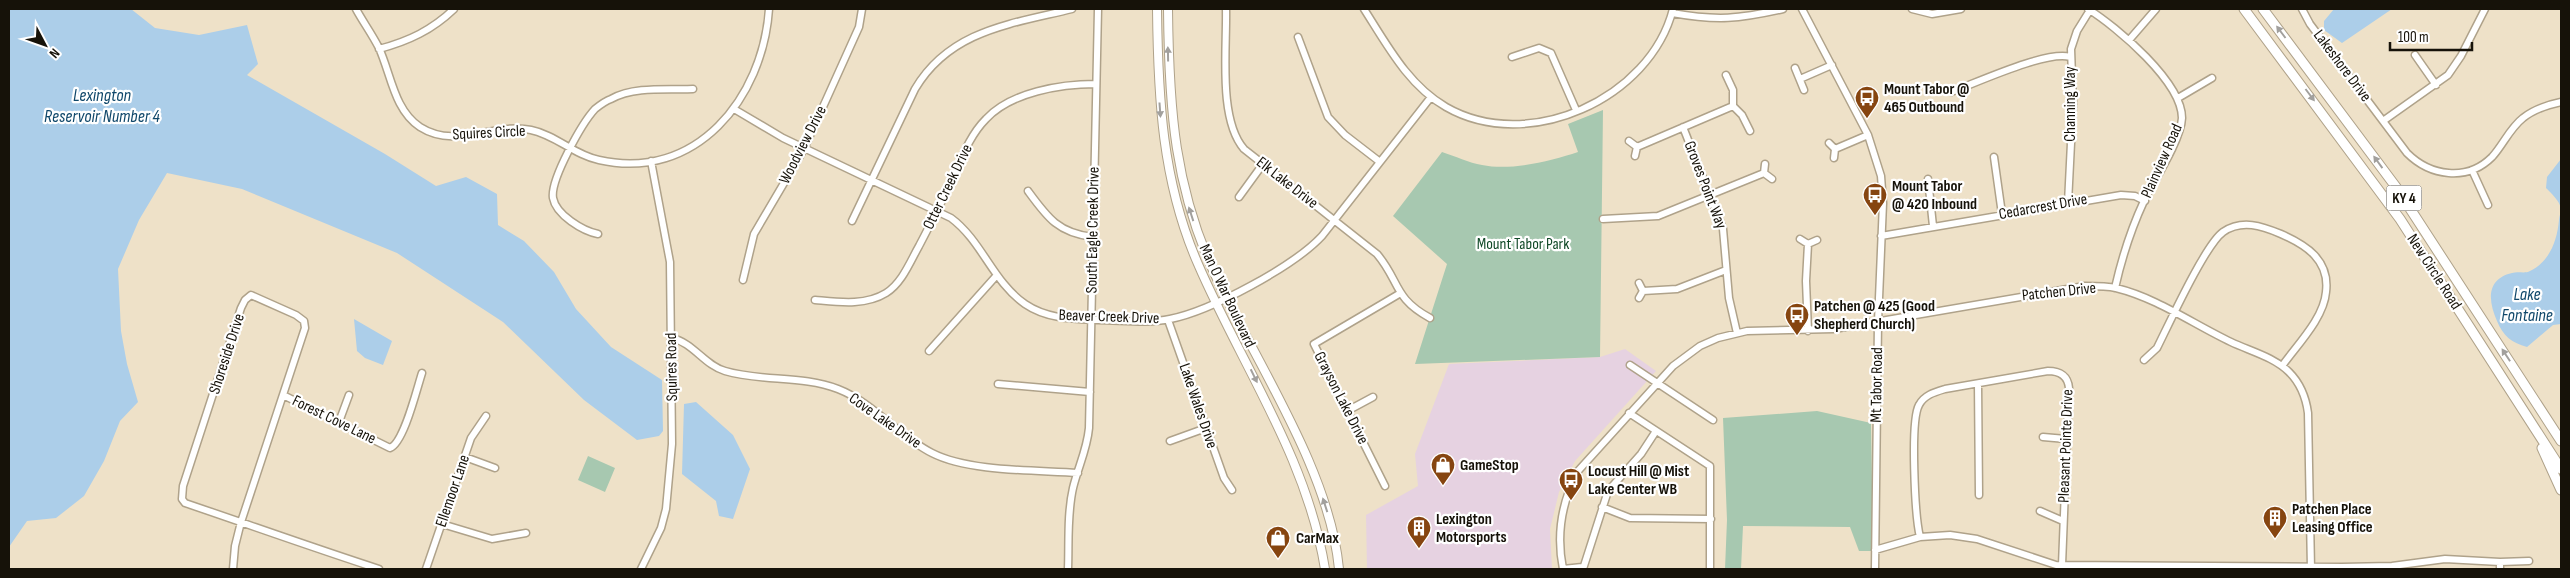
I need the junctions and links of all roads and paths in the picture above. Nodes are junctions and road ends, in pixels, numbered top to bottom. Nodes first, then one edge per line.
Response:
1 (356, 9) edge
2 (454, 9) edge
3 (769, 9) edge
4 (862, 9) edge
5 (1072, 9) edge
6 (1098, 9) edge
7 (1157, 9) edge
8 (1168, 9) edge
9 (1226, 9) edge
10 (1364, 9) edge
11 (1783, 9) edge
12 (1802, 9) edge
13 (1912, 9) edge
14 (1961, 9) edge
15 (2089, 9) edge
16 (2156, 9) edge
17 (2244, 9) edge
18 (2263, 9) edge
19 (2302, 9) edge
20 (2485, 9) edge
21 (1673, 11) edge
22 (1298, 37) dead end
23 (2130, 39) junction
24 (379, 49) junction
25 (2415, 55) dead end
26 (1512, 57) dead end
27 (2070, 57) junction
28 (1832, 65) junction
29 (1795, 68) dead end
30 (1726, 75) dead end
31 (2212, 78) dead end
32 (1800, 79) junction
33 (1096, 84) junction
34 (2436, 85) junction
35 (693, 89) dead end
36 (1804, 90) dead end
37 (1951, 92) dead end
38 (1431, 97) junction
39 (2178, 98) junction
40 (2561, 102) edge
41 (1733, 106) junction
42 (734, 109) junction
43 (1576, 110) junction
44 (2383, 121) junction
45 (1683, 127) junction
46 (1750, 131) dead end
47 (1868, 134) junction
48 (1629, 140) dead end
49 (1828, 143) dead end
50 (1637, 147) junction
51 (804, 149) junction
52 (1835, 149) junction
53 (571, 150) junction
54 (1635, 156) dead end
55 (1994, 157) dead end
56 (1834, 158) dead end
57 (651, 161) junction
58 (1380, 162) junction
59 (1263, 164) junction
60 (1765, 164) dead end
61 (2472, 170) junction
62 (1764, 173) junction
63 (1772, 179) dead end
64 (1928, 179) dead end
65 (871, 180) junction
66 (1028, 191) dead end
67 (1710, 195) junction
68 (1239, 197) dead end
69 (2145, 201) junction
70 (2068, 203) junction
71 (2488, 205) dead end
72 (938, 211) junction
73 (2002, 214) junction
74 (1604, 218) dead end
75 (1334, 220) junction
76 (852, 221) dead end
77 (1933, 226) junction
78 (598, 234) dead end
79 (1881, 236) junction
80 (1093, 237) junction
81 (1800, 239) dead end
82 (1817, 240) dead end
83 (1808, 244) junction
84 (1726, 270) junction
85 (997, 275) junction
86 (743, 280) dead end
87 (1638, 283) dead end
88 (2115, 288) junction
89 (1643, 291) junction
90 (1399, 294) junction
91 (1226, 297) junction
92 (1639, 298) dead end
93 (815, 300) dead end
94 (1216, 302) junction
95 (2175, 313) junction
96 (1430, 318) dead end
97 (1092, 320) junction
98 (1168, 320) junction
99 (1878, 322) junction
100 (1808, 331) junction
101 (1737, 333) junction
102 (671, 338) junction
103 (929, 351) dead end
104 (2144, 360) dead end
105 (1630, 366) dead end
106 (2282, 366) junction
107 (422, 372) dead end
108 (998, 384) dead end
109 (1656, 384) junction
110 (1978, 384) junction
111 (1090, 392) junction
112 (283, 395) junction
113 (349, 395) dead end
114 (2515, 396) junction
115 (2532, 396) junction
116 (1373, 397) dead end
117 (1348, 410) junction
118 (1630, 413) junction
119 (486, 416) dead end
120 (1712, 420) dead end
121 (339, 422) junction
122 (1206, 428) junction
123 (1656, 431) junction
124 (2043, 437) dead end
125 (2561, 437) edge
126 (2066, 438) junction
127 (1170, 441) dead end
128 (2561, 441) edge
129 (464, 457) junction
130 (495, 468) dead end
131 (2561, 469) edge
132 (1078, 473) junction
133 (1385, 486) dead end
134 (1232, 490) dead end
135 (2561, 490) edge
136 (1979, 495) dead end
137 (1602, 507) junction
138 (2040, 511) dead end
139 (1711, 519) junction
140 (2063, 521) junction
141 (241, 522) junction
142 (442, 524) junction
143 (526, 533) dead end
144 (1920, 537) junction
145 (1875, 550) junction
146 (2529, 561) dead end
147 (2500, 562) junction
148 (2062, 565) junction
149 (1583, 568) edge
150 (2311, 568) edge
151 (233, 569) edge
152 (379, 569) edge
153 (426, 569) edge
154 (641, 569) edge
155 (1068, 569) edge
156 (1325, 569) edge
157 (1339, 569) edge
158 (1563, 569) edge
159 (1710, 569) edge
160 (1875, 569) edge
161 (2500, 569) edge

1 - 24 street, Squires Circle
2 - 24 street
3 - 42 street
4 - 51 street, Woodview Drive
5 - 65 street
6 - 33 street, South Eagle Creek Drive
7 -> 94 main road, Man O War Boulevard
91 -> 8 main road, Man O War Boulevard
9 - 59 street, Elk Lake Drive
10 - 38 street
11 - 21 street
12 - 28 street, Mt Tabor Road
13 - 14 street
15 - 23 street
15 - 27 street, Channing Way
16 - 23 street
17 -> 114 highway, New Circle Road / KY 4
115 -> 18 highway, New Circle Road / KY 4
19 - 44 street, Lakeshore Drive
20 - 34 street
21 - 43 street
22 - 58 street
23 - 39 street
24 - 53 street, Squires Circle
25 - 34 street
26 - 43 street
27 - 37 street
27 - 70 street, Channing Way
28 - 32 street
28 - 47 street, Mt Tabor Road
29 - 32 street
30 - 41 street
31 - 39 street
32 - 36 street
33 - 72 street, Otter Creek Drive
33 - 80 street, South Eagle Creek Drive
34 - 44 street
35 - 53 street
38 - 43 street
38 - 58 street, Beaver Creek Drive
39 - 69 street, Plainview Road
40 - 61 street, Lakeshore Drive
41 - 45 street
41 - 46 street
42 - 51 street, Beaver Creek Drive
42 - 57 street
44 - 61 street, Lakeshore Drive
45 - 50 street
45 - 67 street, Groves Point Way
47 - 52 street
47 - 79 street, Mt Tabor Road
48 - 50 street
49 - 52 street
50 - 54 street
51 - 65 street, Beaver Creek Drive
51 - 86 street, Woodview Drive
52 - 56 street
53 - 57 street
53 - 78 street
55 - 73 street
57 - 102 street, Squires Road
58 - 75 street, Beaver Creek Drive
59 - 68 street
59 - 75 street, Elk Lake Drive
60 - 62 street
61 - 71 street
62 - 63 street
62 - 67 street
64 - 77 street
65 - 72 street, Beaver Creek Drive
65 - 76 street
66 - 80 street
67 - 74 street
67 - 84 street, Groves Point Way
69 - 70 street, Cedarcrest Drive
69 - 88 street, Plainview Road
70 - 73 street, Cedarcrest Drive
72 - 85 street, Beaver Creek Drive
72 - 93 street, Otter Creek Drive
73 - 77 street, Cedarcrest Drive
75 - 90 street, Elk Lake Drive
75 - 91 street, Beaver Creek Drive
77 - 79 street, Cedarcrest Drive
79 - 99 street, Mt Tabor Road
80 - 97 street, South Eagle Creek Drive
81 - 83 street
82 - 83 street
83 - 100 street
84 - 89 street
84 - 101 street, Groves Point Way
85 - 97 street, Beaver Creek Drive
85 - 103 street
87 - 89 street
88 - 95 street, Patchen Drive
88 - 99 street, Patchen Drive
89 - 92 street
90 - 96 street, Elk Lake Drive
90 - 117 street, Grayson Lake Drive
91 - 94 street, Beaver Creek Drive
157 -> 91 main road, Man O War Boulevard
94 - 98 street, Beaver Creek Drive
94 -> 156 main road, Man O War Boulevard
95 - 104 street
95 - 106 street, Patchen Drive
95 - 106 street
97 - 98 street, Beaver Creek Drive
97 - 111 street, South Eagle Creek Drive
98 - 122 street, Lake Wales Drive
99 - 100 street, Patchen Drive
99 - 145 street, Mt Tabor Road
100 - 101 street, Patchen Drive
101 - 109 street, Patchen Drive
102 - 132 street, Cove Lake Drive
102 - 154 street, Squires Road
105 - 109 street
106 - 150 street, Patchen Drive
107 - 121 street, Forest Cove Lane
108 - 111 street
109 - 118 street, Patchen Drive
109 - 120 street
110 - 126 street, Pleasant Pointe Drive
110 - 136 street
110 - 144 street, Pleasant Pointe Drive
111 - 132 street, South Eagle Creek Drive
112 - 121 street, Forest Cove Lane
112 - 141 street, Shoreside Drive
112 - 141 street, Shoreside Drive
113 - 121 street
114 - 131 highway, New Circle Road / KY 4
114 - 135 highway
115 - 125 highway
115 - 128 highway, New Circle Road / KY 4
116 - 117 street
117 - 133 street, Grayson Lake Drive
118 - 123 street
118 - 158 street, Patchen Drive
119 - 129 street, Ellemoor Lane
122 - 127 street
122 - 134 street, Lake Wales Drive
123 - 137 street
123 - 139 street
124 - 126 street
126 - 140 street, Pleasant Pointe Drive
129 - 130 street
129 - 142 street, Ellemoor Lane
132 - 155 street, South Eagle Creek Drive
137 - 139 street
137 - 149 street
138 - 140 street
139 - 159 street
140 - 148 street, Pleasant Pointe Drive
141 - 151 street, Shoreside Drive
141 - 152 street
142 - 143 street
142 - 153 street, Ellemoor Lane
144 - 145 street
144 - 148 street
145 - 160 street, Mt Tabor Road
146 - 147 street
147 - 150 street
147 - 161 street
148 - 150 street
149 - 158 street

